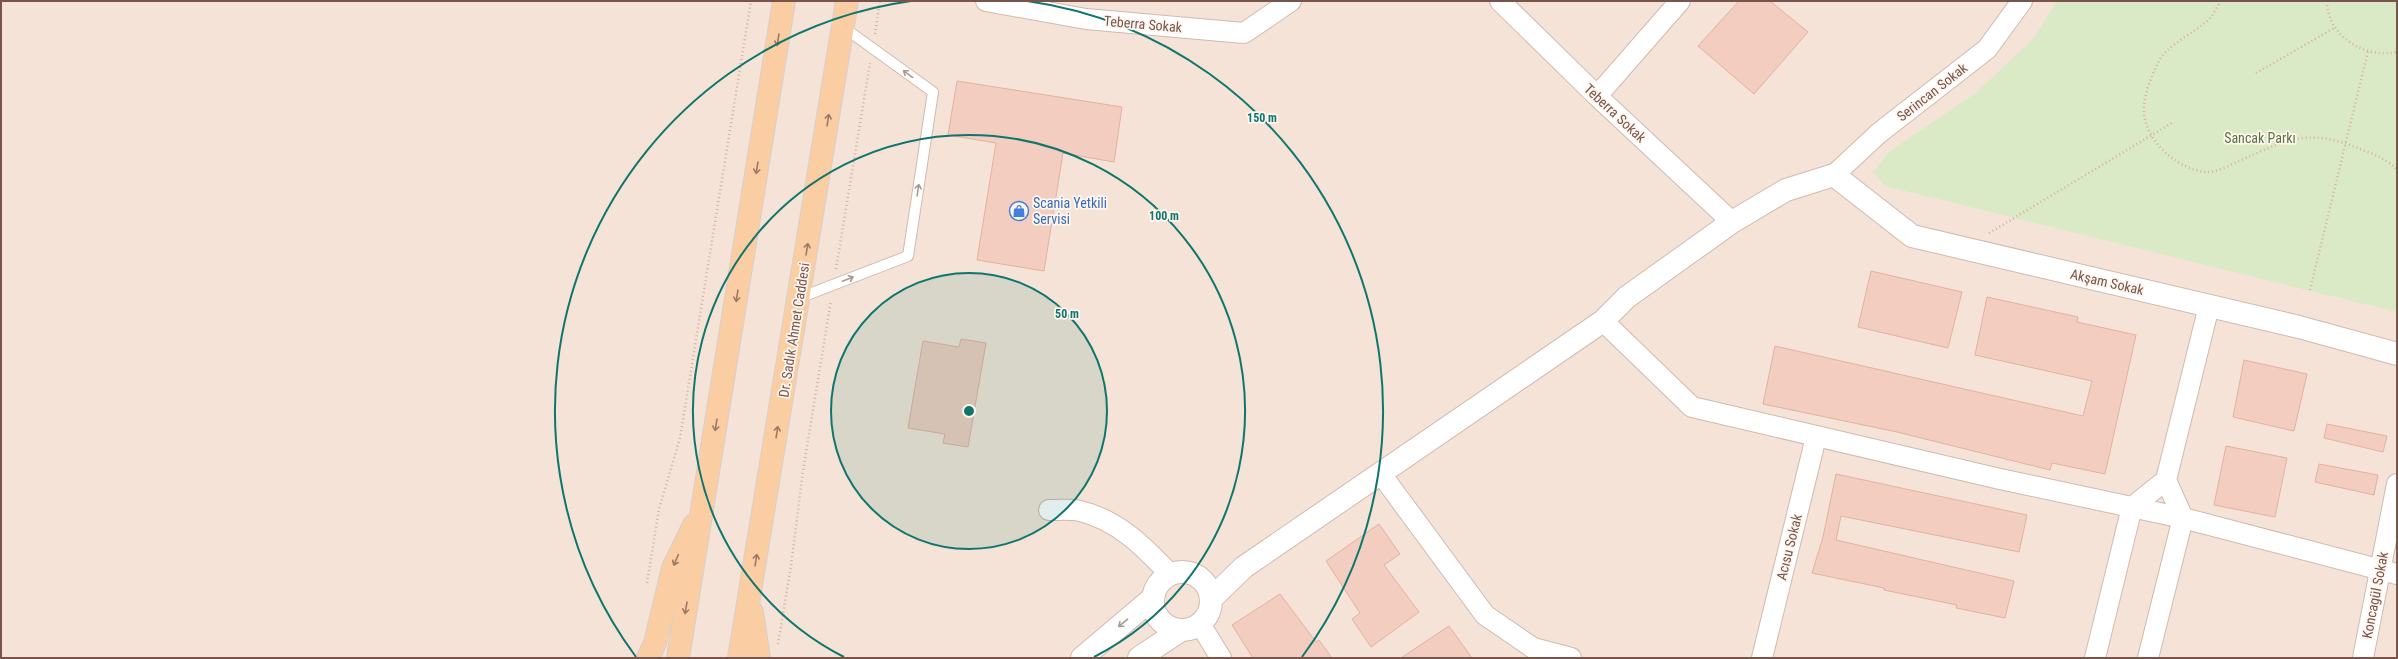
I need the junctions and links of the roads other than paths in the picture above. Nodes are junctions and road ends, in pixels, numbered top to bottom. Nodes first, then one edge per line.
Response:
1 (784, 1) edge
2 (847, 1) edge
3 (986, 1) edge
4 (1291, 1) edge
5 (1500, 1) edge
6 (1680, 1) edge
7 (2022, 1) edge
8 (1088, 10) edge
9 (843, 26) junction
10 (1597, 96) junction
11 (1834, 175) junction
12 (1732, 222) junction
13 (799, 298) junction
14 (2209, 306) junction
15 (1603, 321) junction
16 (2397, 354) edge
17 (1816, 437) junction
18 (1381, 474) junction
19 (2166, 480) junction
20 (2397, 484) edge
21 (2132, 507) junction
22 (1049, 510) dead end
23 (702, 514) junction
24 (2183, 518) junction
25 (1244, 567) junction
26 (2388, 572) edge
27 (1170, 574) junction
28 (1199, 577) junction
29 (1153, 598) junction
30 (1211, 598) junction
31 (749, 599) junction
32 (1190, 627) junction
33 (1522, 650) edge
34 (768, 654) edge
35 (648, 658) edge
36 (678, 658) edge
37 (739, 658) edge
38 (1082, 658) edge
39 (1139, 658) edge
40 (1221, 658) edge
41 (1571, 658) edge
42 (1762, 658) edge
43 (2095, 658) edge
44 (2148, 658) edge
45 (2363, 658) edge

1 -> 23 main road
2 - 9 main road, Dr. Sadık Ahmet Caddesi
3 - 8 street, Teberra Sokak
4 - 8 street, Teberra Sokak
5 - 10 street, Teberra Sokak
6 - 10 street
7 - 11 street, Serincan Sokak
13 -> 9 main road, Dr. Sadık Ahmet Caddesi
13 -> 9 lane
10 - 12 street, Teberra Sokak
11 - 12 street
11 - 14 street, Akşam Sokak
12 - 15 street
31 -> 13 main road, Dr. Sadık Ahmet Caddesi
14 - 16 street, Akşam Sokak
14 - 19 street
15 - 17 street
15 - 18 street
17 - 21 street
17 - 42 street, Acısu Sokak
18 - 25 street
18 - 33 street
19 - 21 street
19 - 24 street
20 - 26 street, Koncagül Sokak
21 - 24 street
21 - 43 street
22 - 27 street
23 -> 35 main road
23 -> 36 main road
24 - 26 street
24 - 44 street
25 - 28 street
25 - 30 street
26 - 45 street, Koncagül Sokak
27 - 28 street
27 - 29 street
28 - 30 street
29 - 32 street
29 -> 38 street
30 - 32 street
31 - 34 main road
31 - 37 main road, Dr. Sadık Ahmet Caddesi
32 - 39 street
32 - 40 street
33 - 41 street

